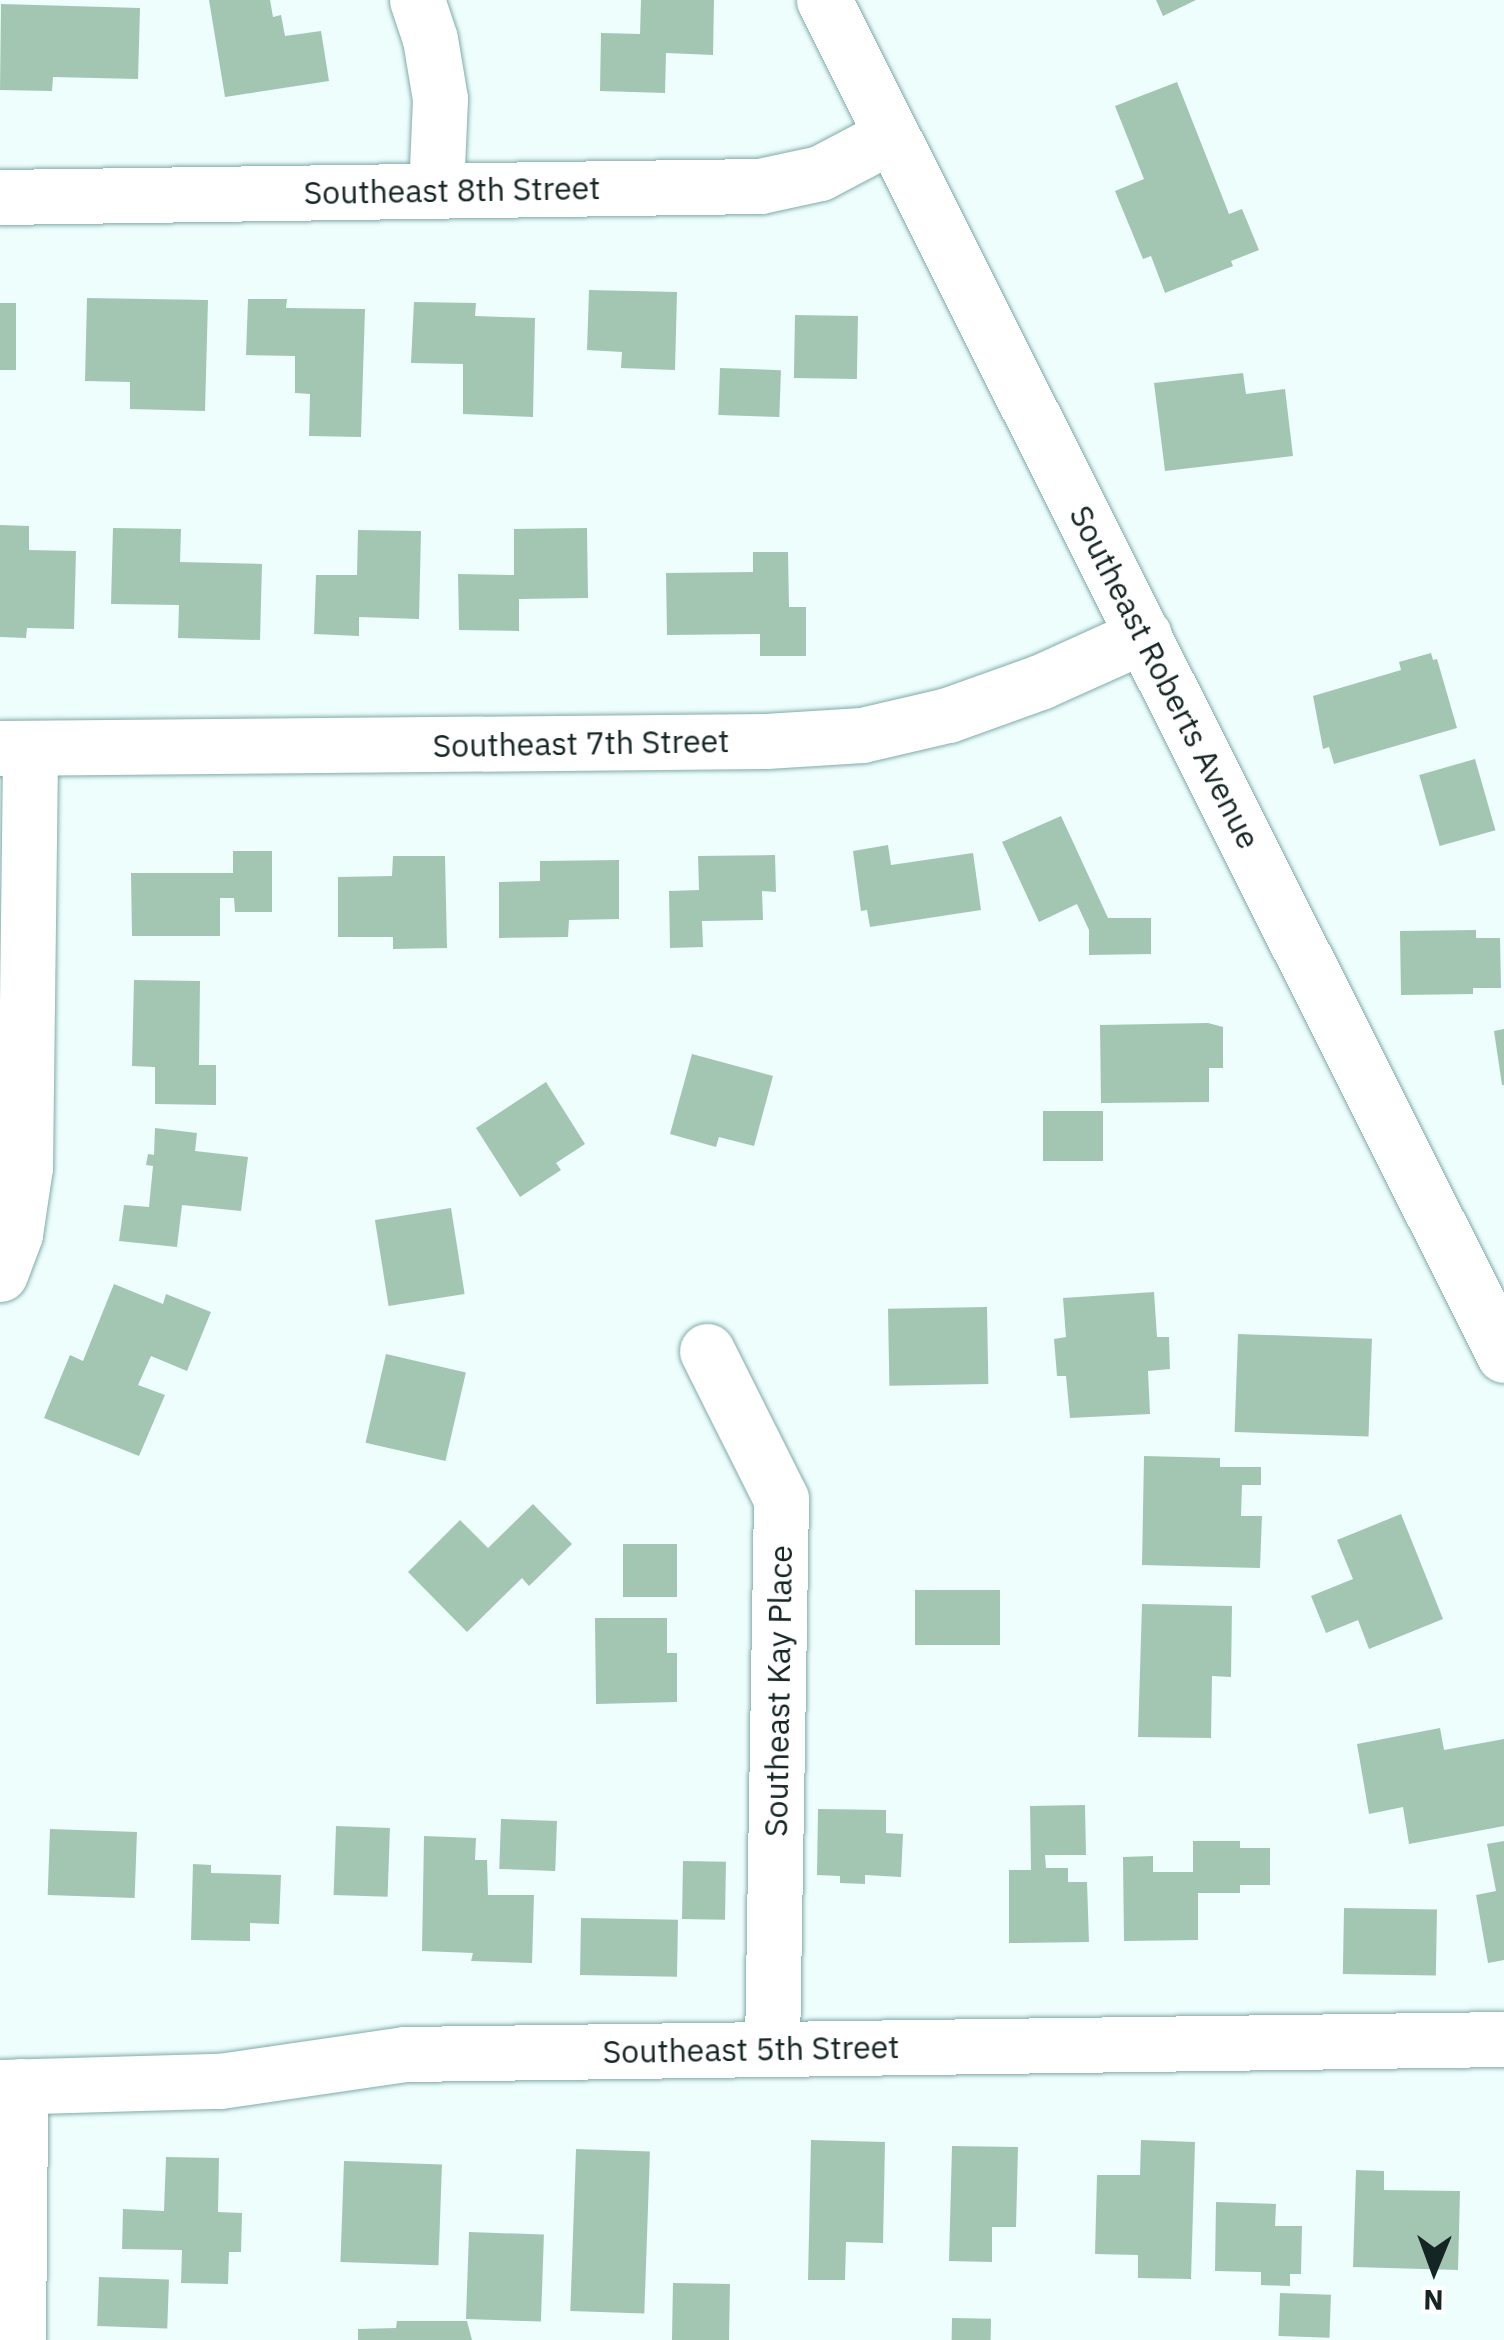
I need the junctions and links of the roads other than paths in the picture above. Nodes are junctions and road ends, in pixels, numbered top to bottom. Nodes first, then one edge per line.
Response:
1 (416, 0) edge
2 (824, 0) edge
3 (892, 135) junction
4 (436, 189) junction
5 (0, 197) edge
6 (1144, 634) junction
7 (15, 748) edge
8 (0, 1274) edge
9 (707, 1351) dead end
10 (1504, 1355) edge
11 (1504, 2039) edge
12 (772, 2048) junction
13 (10, 2086) edge
14 (18, 2340) edge

1 - 4 street
2 - 3 street, Southeast Roberts Avenue
3 - 4 street, Southeast 8th Street
3 - 6 street, Southeast Roberts Avenue
4 - 5 street, Southeast 8th Street
6 - 7 street, Southeast 7th Street
6 - 10 street, Southeast Roberts Avenue
7 - 8 street
9 - 12 street, Southeast Kay Place
11 - 12 street, Southeast 5th Street
12 - 13 street, Southeast 5th Street
13 - 14 street

